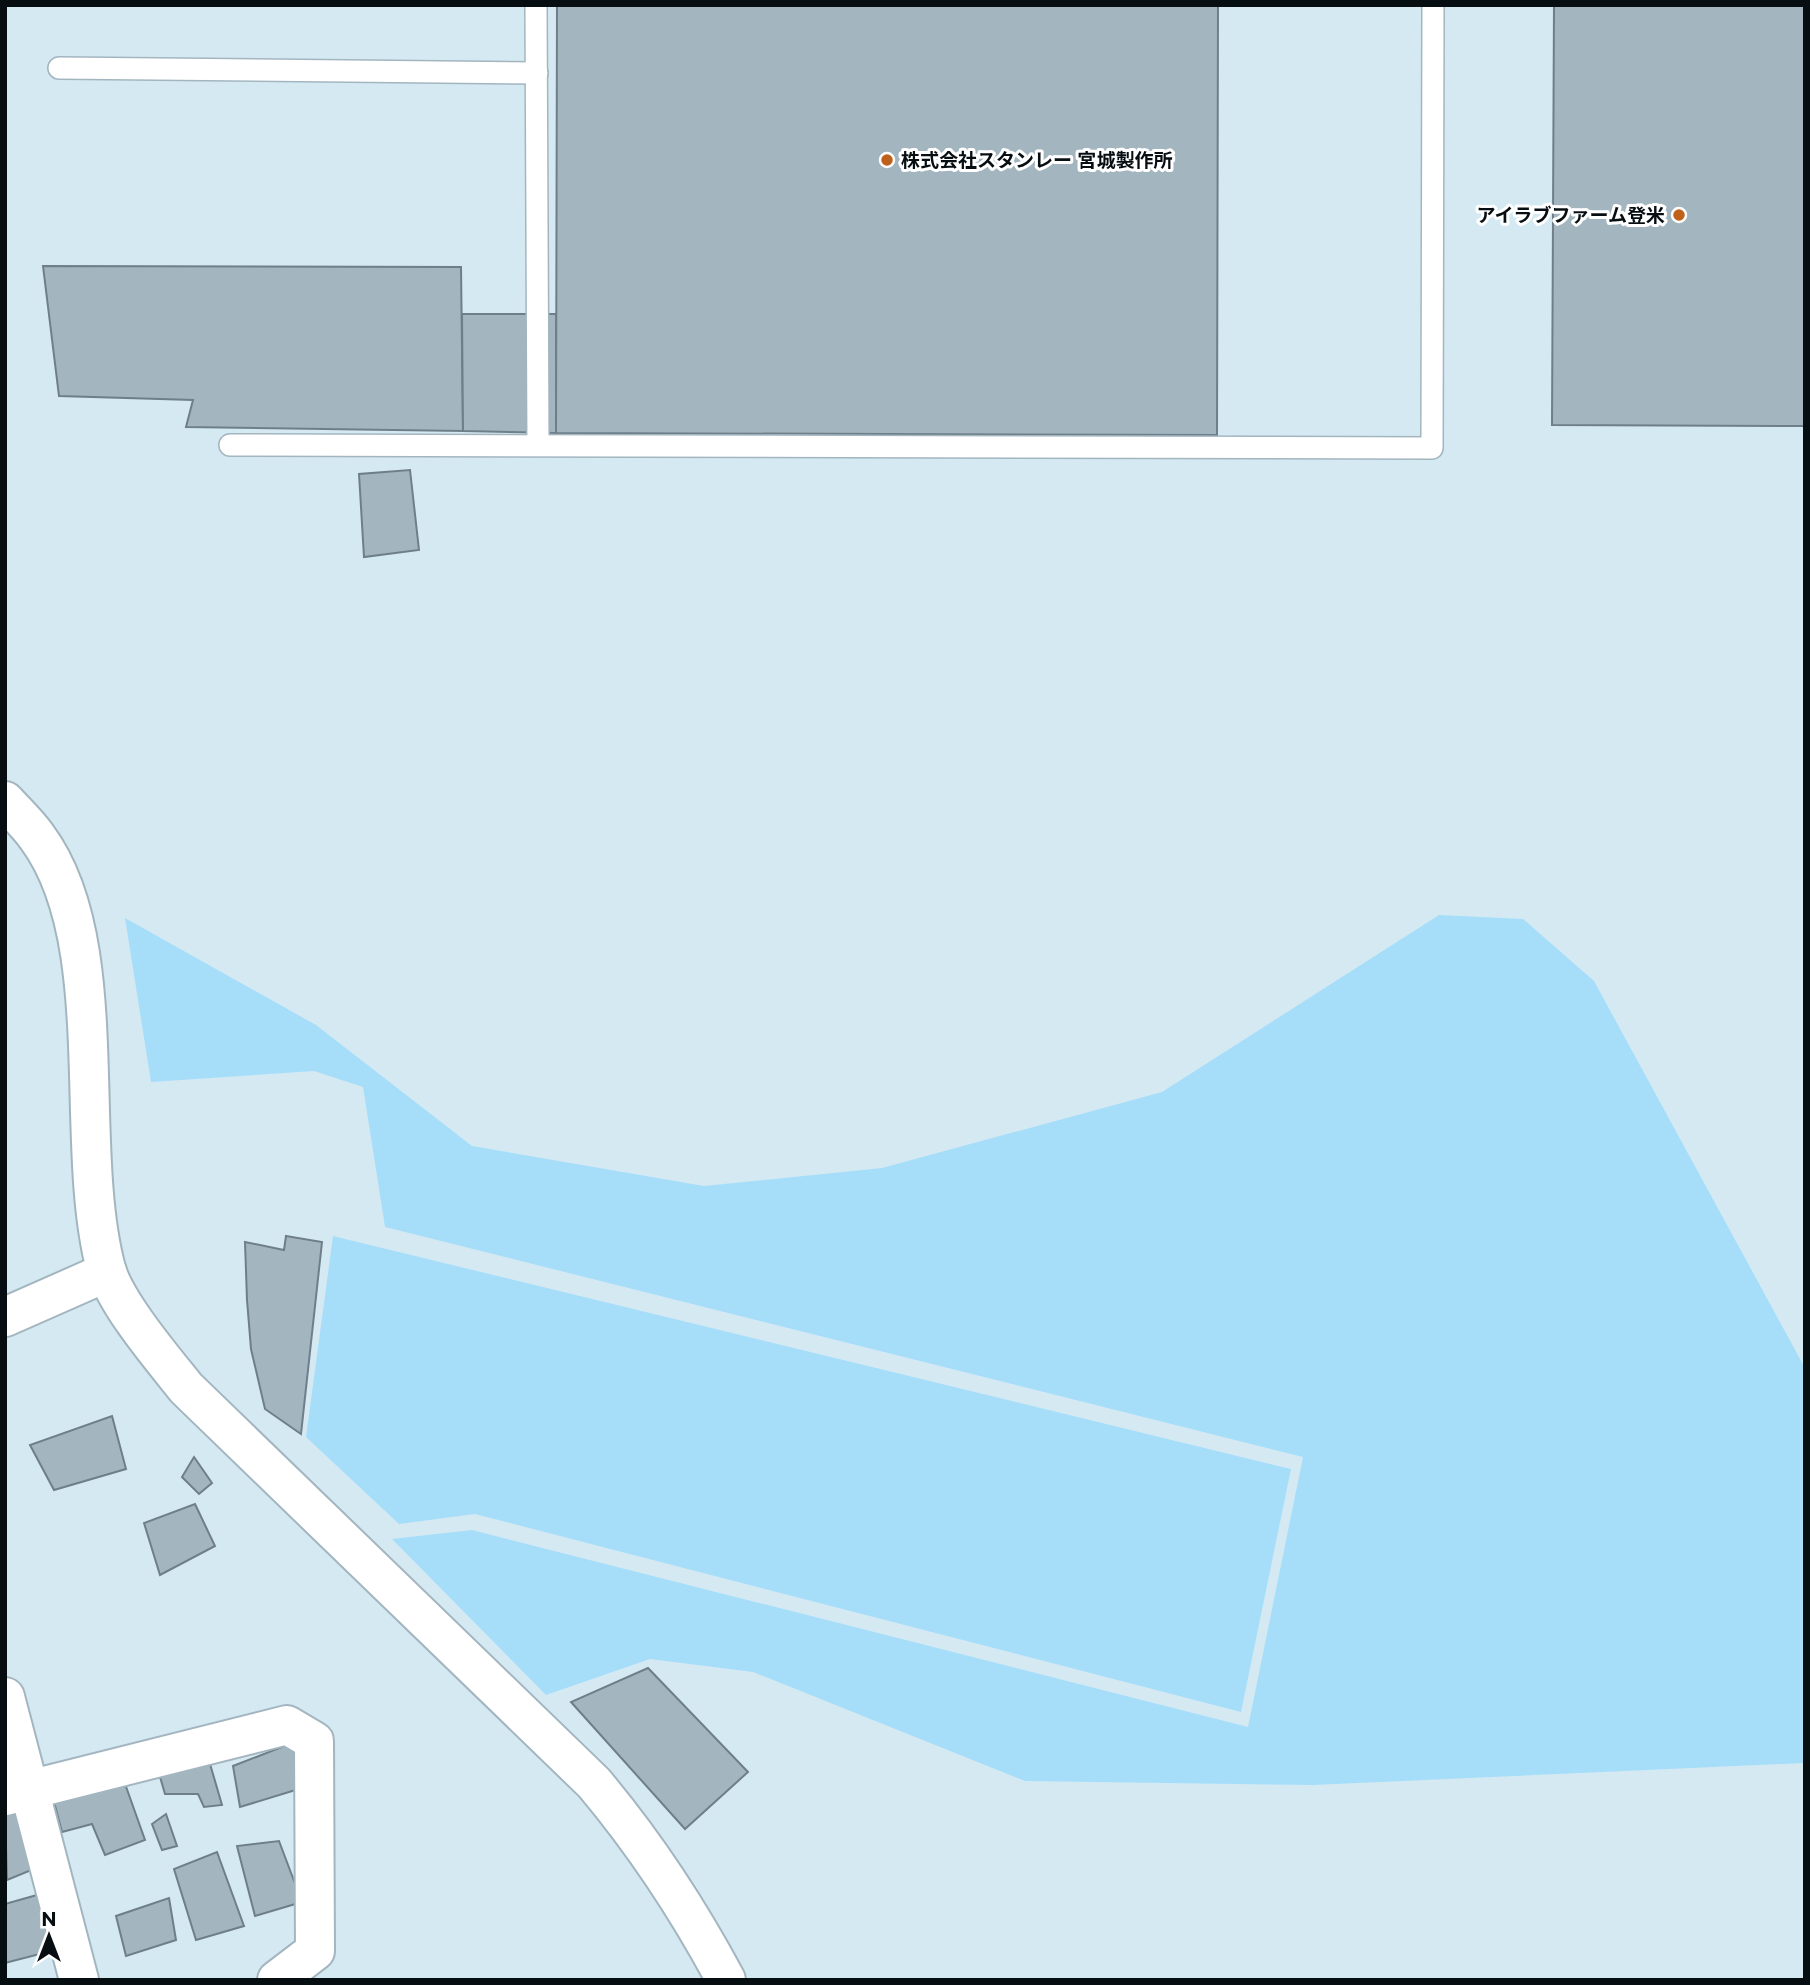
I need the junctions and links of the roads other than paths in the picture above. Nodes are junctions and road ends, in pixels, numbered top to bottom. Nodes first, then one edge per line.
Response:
1 (536, 5) edge
2 (1433, 5) edge
3 (59, 68) dead end
4 (537, 73) junction
5 (230, 444) dead end
6 (538, 445) junction
7 (5, 801) edge
8 (107, 1272) junction
9 (5, 1317) edge
10 (5, 1697) edge
11 (18, 1793) edge
12 (79, 1980) edge
13 (277, 1980) edge
14 (726, 1980) edge

1 - 4 lane
2 - 6 lane
3 - 4 lane
4 - 6 lane
5 - 6 lane
7 - 8 street
8 - 9 street
8 - 14 street
10 - 11 street
11 - 12 street
11 - 13 street

